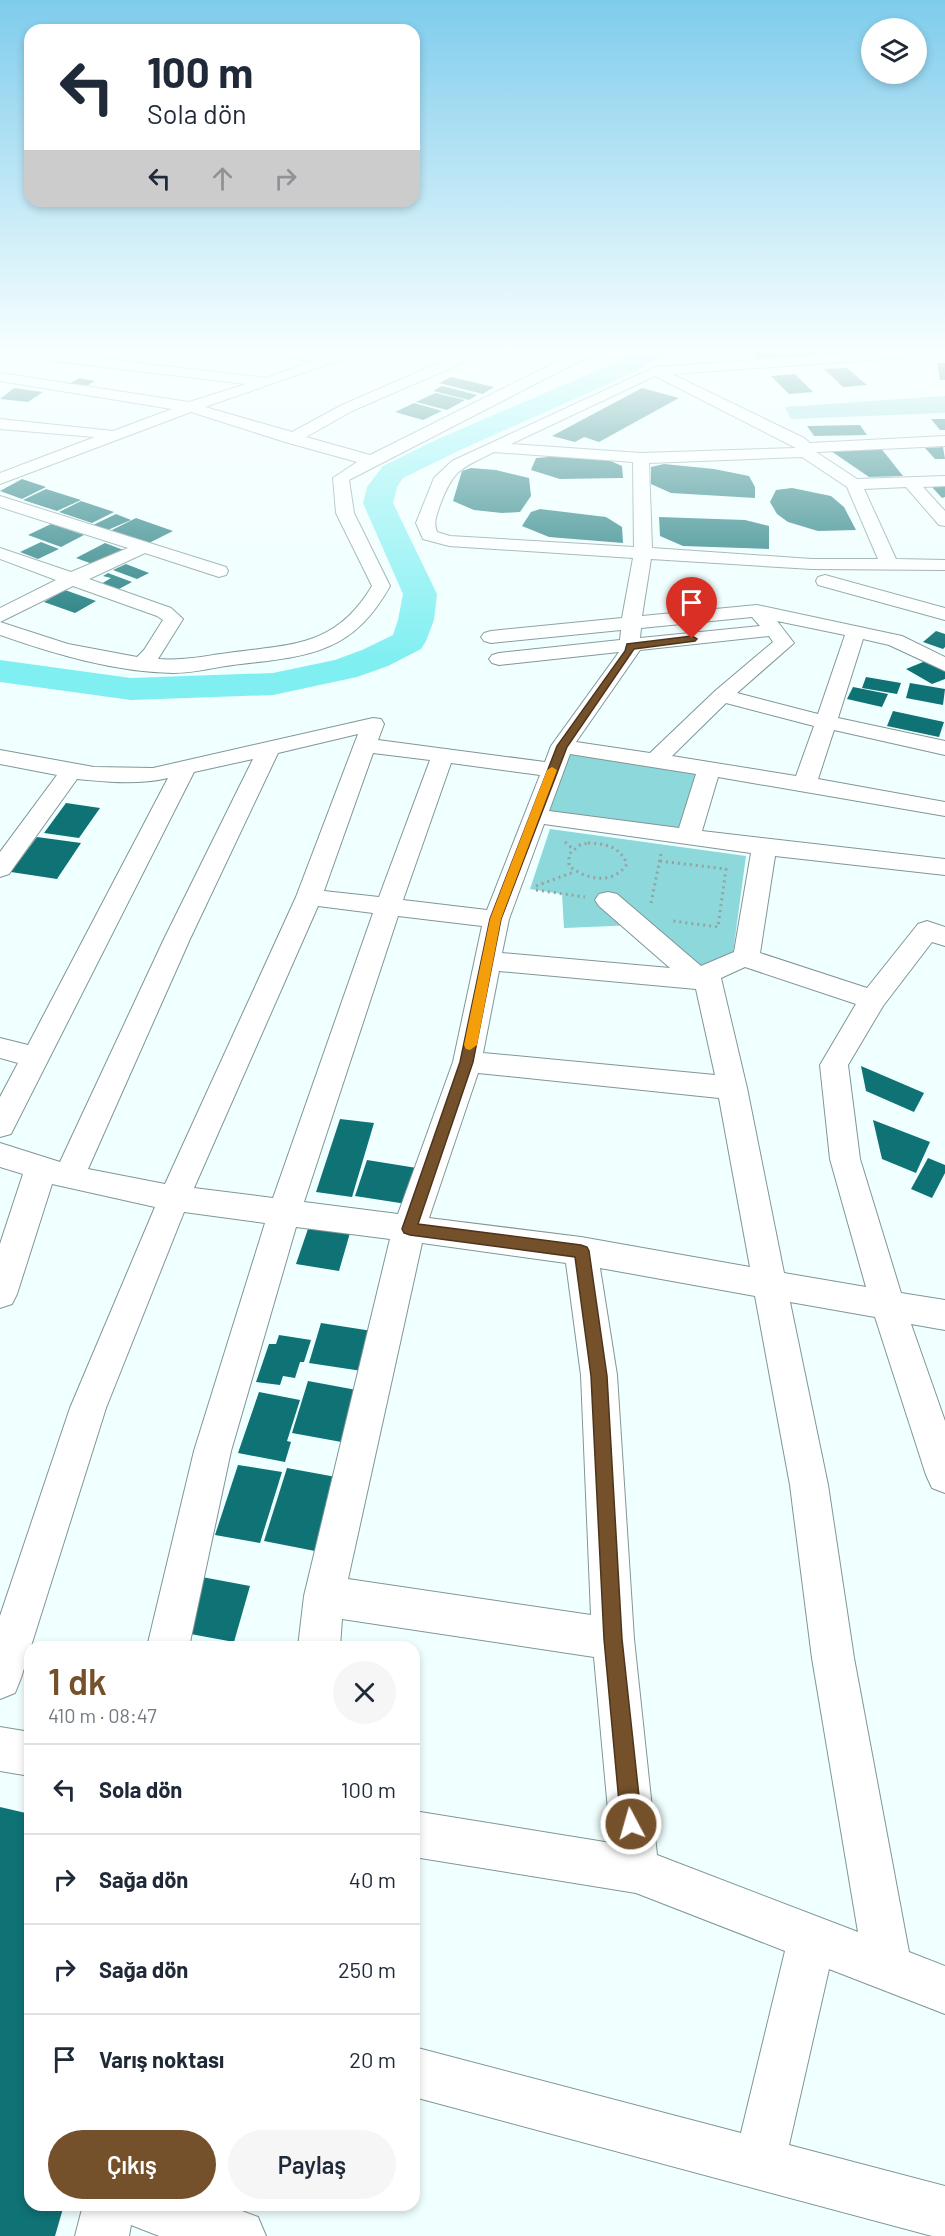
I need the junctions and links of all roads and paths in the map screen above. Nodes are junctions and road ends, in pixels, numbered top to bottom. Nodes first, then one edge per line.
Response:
1 (68, 453) edge
2 (343, 453) edge
3 (386, 453) edge
4 (479, 453) edge
5 (578, 453) edge
6 (737, 453) edge
7 (811, 453) edge
8 (641, 458) junction
9 (371, 461) junction
10 (0, 479) edge
11 (945, 482) edge
12 (911, 483) junction
13 (854, 484) junction
14 (0, 501) edge
15 (945, 520) edge
16 (142, 548) junction
17 (0, 553) edge
18 (643, 554) junction
19 (945, 565) edge
20 (890, 566) junction
21 (219, 571) dead end
22 (72, 579) junction
23 (825, 581) dead end
24 (758, 611) junction
25 (945, 614) edge
26 (0, 616) edge
27 (0, 628) edge
28 (775, 630) junction
29 (856, 632) junction
30 (631, 634) junction
31 (491, 637) dead end
32 (499, 659) dead end
33 (142, 663) junction
34 (945, 665) edge
35 (722, 695) junction
36 (825, 722) junction
37 (943, 744) edge
38 (365, 745) junction
39 (269, 748) junction
40 (443, 755) junction
41 (557, 758) junction
42 (3, 761) edge
43 (655, 761) junction
44 (185, 768) junction
45 (709, 769) junction
46 (70, 773) junction
47 (805, 784) junction
48 (945, 809) edge
49 (534, 816) junction
50 (688, 837) junction
51 (764, 847) junction
52 (662, 849) dead end
53 (660, 861) junction
54 (945, 867) edge
55 (0, 869) edge
56 (574, 872) junction
57 (533, 879) dead end
58 (530, 889) junction
59 (309, 897) junction
60 (608, 900) joint
61 (388, 906) junction
62 (650, 907) dead end
63 (496, 919) junction
64 (671, 921) dead end
65 (945, 937) edge
66 (746, 958) junction
67 (488, 961) junction
68 (704, 977) junction
69 (873, 1000) junction
70 (0, 1048) edge
71 (34, 1056) junction
72 (467, 1062) junction
73 (732, 1088) junction
74 (0, 1126) edge
75 (0, 1155) edge
76 (55, 1172) junction
77 (174, 1198) junction
78 (283, 1212) junction
79 (410, 1229) junction
80 (581, 1251) junction
81 (769, 1283) junction
82 (0, 1294) edge
83 (888, 1306) junction
84 (945, 1315) edge
85 (945, 1475) edge
86 (324, 1596) junction
87 (613, 1639) junction
88 (169, 1641) edge
89 (320, 1641) edge
90 (0, 1678) edge
91 (0, 1749) edge
92 (24, 1753) edge
93 (420, 1835) edge
94 (636, 1870) junction
95 (812, 1938) junction
96 (888, 1968) junction
97 (945, 1990) edge
98 (420, 2074) edge
99 (759, 2164) junction
100 (108, 2211) edge
101 (164, 2211) edge
102 (945, 2213) edge
103 (102, 2236) edge
104 (239, 2236) edge

1 - 10 street
2 - 9 street
3 - 9 street
4 - 18 street
5 - 8 street
6 - 8 street
7 - 13 street
8 - 18 street
9 - 33 street
11 - 12 street
12 - 13 street
12 - 15 street
13 - 20 street
14 - 16 street
16 - 21 street
16 - 22 street
17 - 22 street
18 - 20 street
18 - 30 street
19 - 20 street
22 - 26 street
22 - 33 street
23 - 25 street
24 - 28 street
24 - 29 street
24 - 30 street
27 - 33 street
28 - 30 street
28 - 35 street
29 - 34 street
29 - 36 street
30 - 31 street
30 - 32 street
30 - 41 street
35 - 36 street
35 - 43 street
36 - 37 street
36 - 47 street
38 - 39 street
38 - 40 street
38 - 59 street
39 - 44 street
39 - 76 street
40 - 41 street
40 - 61 street
41 - 43 street
41 - 49 street
42 - 46 street
43 - 45 street
44 - 46 street
44 - 71 street
45 - 47 street
45 - 50 street
46 - 55 street
47 - 48 street
49 - 50 street
49 - 63 street
50 - 51 street
51 - 54 street
51 - 66 street
52 - 53 path
53 - 62 path
53 - 64 path
56 - 56 path
56 - 58 path
57 - 58 path
58 - 60 path
59 - 61 street
59 - 77 street
60 - 68 street
61 - 63 street
61 - 78 street
63 - 67 street
65 - 69 street
66 - 68 street
66 - 69 street
67 - 68 street
67 - 72 street
68 - 73 street
69 - 83 street
70 - 71 street
71 - 74 street
72 - 73 street
72 - 79 street
73 - 81 street
75 - 76 street
76 - 77 street
76 - 82 street
77 - 78 street
77 - 90 street
78 - 79 street
78 - 88 street
79 - 80 street
79 - 86 street
80 - 81 street
80 - 87 street
81 - 83 street
81 - 96 street
83 - 84 street
83 - 85 street
86 - 87 street
86 - 89 street
87 - 94 street
91 - 92 street
93 - 94 street
94 - 95 street
95 - 96 street
95 - 99 street
96 - 97 street
98 - 99 street
99 - 102 street
100 - 103 street
101 - 104 street

